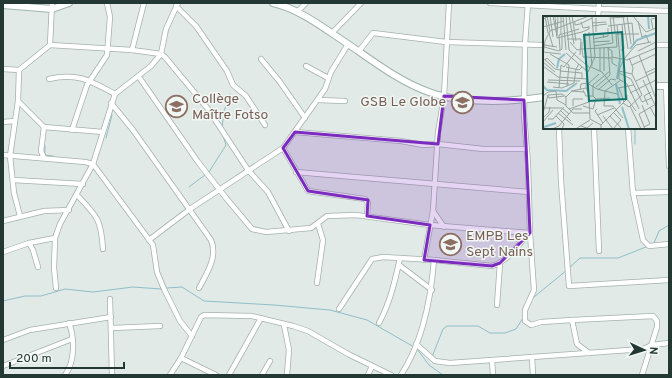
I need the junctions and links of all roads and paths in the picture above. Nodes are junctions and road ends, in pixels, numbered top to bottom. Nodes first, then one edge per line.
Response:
1 (69, 3) edge
2 (107, 3) edge
3 (144, 3) edge
4 (273, 3) edge
5 (306, 3) edge
6 (361, 3) edge
7 (448, 3) edge
8 (490, 3) edge
9 (599, 3) edge
10 (177, 4) edge
11 (528, 4) edge
12 (3, 5) edge
13 (52, 6) edge
14 (598, 9) junction
15 (669, 10) edge
16 (297, 12) junction
17 (598, 16) edge
18 (332, 33) junction
19 (446, 42) junction
20 (348, 44) junction
21 (525, 44) junction
22 (50, 45) junction
23 (543, 45) edge
24 (656, 45) edge
25 (669, 45) edge
26 (108, 50) junction
27 (132, 50) junction
28 (359, 51) junction
29 (161, 54) junction
30 (261, 59) dead end
31 (306, 66) dead end
32 (3, 69) edge
33 (19, 70) junction
34 (139, 77) junction
35 (49, 78) dead end
36 (328, 78) junction
37 (89, 80) junction
38 (656, 86) edge
39 (668, 86) edge
40 (115, 94) junction
41 (444, 96) junction
42 (543, 97) edge
43 (318, 100) junction
44 (524, 100) junction
45 (18, 101) junction
46 (345, 101) dead end
47 (111, 104) junction
48 (305, 118) junction
49 (15, 121) junction
50 (3, 122) edge
51 (265, 125) dead end
52 (44, 128) junction
53 (559, 129) edge
54 (594, 129) edge
55 (628, 129) edge
56 (72, 130) junction
57 (103, 132) junction
58 (295, 132) junction
59 (438, 144) junction
60 (283, 148) junction
61 (526, 149) junction
62 (41, 151) junction
63 (3, 155) edge
64 (10, 156) junction
65 (35, 158) junction
66 (44, 158) junction
67 (93, 164) junction
68 (669, 166) edge
69 (248, 170) junction
70 (296, 172) junction
71 (13, 180) junction
72 (83, 184) junction
73 (435, 185) junction
74 (220, 190) junction
75 (529, 192) junction
76 (669, 192) edge
77 (633, 193) junction
78 (77, 195) junction
79 (190, 209) junction
80 (69, 210) junction
81 (433, 211) junction
82 (20, 216) junction
83 (366, 216) junction
84 (3, 221) edge
85 (318, 224) junction
86 (430, 225) junction
87 (444, 227) junction
88 (289, 231) junction
89 (528, 233) junction
90 (55, 238) junction
91 (149, 240) junction
92 (29, 243) junction
93 (669, 244) edge
94 (103, 249) dead end
95 (599, 251) dead end
96 (3, 252) edge
97 (400, 258) junction
98 (424, 260) junction
99 (434, 260) junction
100 (500, 263) junction
101 (399, 265) junction
102 (38, 267) dead end
103 (669, 280) edge
104 (317, 282) dead end
105 (56, 288) dead end
106 (199, 288) dead end
107 (432, 290) junction
108 (110, 299) dead end
109 (497, 305) dead end
110 (339, 309) dead end
111 (111, 317) junction
112 (261, 318) junction
113 (572, 320) junction
114 (70, 323) junction
115 (379, 323) dead end
116 (284, 325) junction
117 (160, 326) dead end
118 (112, 328) junction
119 (192, 336) junction
120 (72, 339) junction
121 (3, 340) edge
122 (416, 344) junction
123 (669, 344) edge
124 (652, 345) junction
125 (589, 353) junction
126 (532, 357) junction
127 (181, 358) junction
128 (492, 360) junction
129 (270, 361) dead end
130 (3, 366) edge
131 (372, 366) junction
132 (65, 375) edge
133 (112, 375) edge
134 (170, 375) edge
135 (216, 375) edge
136 (229, 375) edge
137 (262, 375) edge
138 (287, 375) edge
139 (368, 375) edge
140 (391, 375) edge
141 (401, 375) edge
142 (493, 375) edge
143 (533, 375) edge
144 (642, 375) edge

1 - 13 main road
2 - 26 street
3 - 27 street
4 - 16 main road
5 - 16 street
6 - 18 street
7 - 19 street
8 - 11 street
9 - 14 street
10 - 29 street
10 - 51 street
11 - 14 street
11 - 21 street
12 - 13 main road
13 - 22 street
14 - 15 street
14 - 17 street
16 - 18 main road
18 - 20 main road
19 - 21 street
19 - 28 street
19 - 41 street
20 - 28 main road
20 - 36 street
21 - 23 street
21 - 44 street
22 - 26 street
22 - 33 street
24 - 25 street
26 - 27 street
26 - 37 street
27 - 29 street
28 - 41 main road
29 - 34 street
29 - 69 street
30 - 48 street
31 - 36 street
32 - 33 street
33 - 45 street
34 - 40 street
34 - 74 street
35 - 37 street
36 - 43 street
37 - 40 street
37 - 56 street
38 - 39 main road
39 - 68 street
40 - 47 street
41 - 44 main road
41 - 59 street
42 - 44 main road
43 - 46 street
43 - 48 street
44 - 61 street
45 - 49 street
45 - 52 street
47 - 57 street
47 - 79 street
48 - 58 street
49 - 50 street
49 - 64 street
52 - 56 street
52 - 62 street
53 - 103 street
54 - 95 street
55 - 77 street
56 - 57 street
57 - 67 street
58 - 59 street
58 - 60 street
59 - 61 street
59 - 73 street
60 - 69 street
60 - 70 street
61 - 75 street
62 - 65 street
62 - 66 street
63 - 64 street
64 - 65 street
64 - 71 street
65 - 66 street
66 - 67 street
67 - 72 street
67 - 91 street
69 - 74 street
69 - 88 street
70 - 73 street
70 - 83 street
71 - 72 street
71 - 82 street
72 - 78 street
73 - 75 street
73 - 81 street
74 - 79 street
74 - 88 street
75 - 89 street
76 - 77 street
77 - 93 street
78 - 80 street
78 - 94 street
79 - 91 street
79 - 106 street
80 - 82 street
80 - 90 street
81 - 86 street
81 - 87 street
82 - 84 street
83 - 85 street
83 - 86 street
85 - 88 street
85 - 104 street
86 - 87 street
86 - 98 street
87 - 89 street
89 - 100 street
89 - 113 street
90 - 92 street
90 - 105 street
91 - 119 street
92 - 96 street
92 - 102 street
97 - 98 street
97 - 101 street
97 - 110 street
98 - 99 street
99 - 100 street
99 - 107 street
100 - 109 street
101 - 107 street
101 - 115 street
107 - 122 street
108 - 111 street
111 - 114 street
111 - 118 street
112 - 116 street
112 - 119 street
112 - 136 street
113 - 124 street
113 - 125 street
114 - 120 street
114 - 121 street
116 - 131 street
116 - 138 street
117 - 118 street
118 - 133 street
119 - 127 street
120 - 130 street
120 - 132 street
122 - 128 street
122 - 141 street
123 - 124 street
124 - 125 street
124 - 144 street
125 - 126 street
126 - 128 street
126 - 143 street
127 - 134 street
127 - 135 street
128 - 142 street
129 - 137 street
131 - 139 street
131 - 140 street

